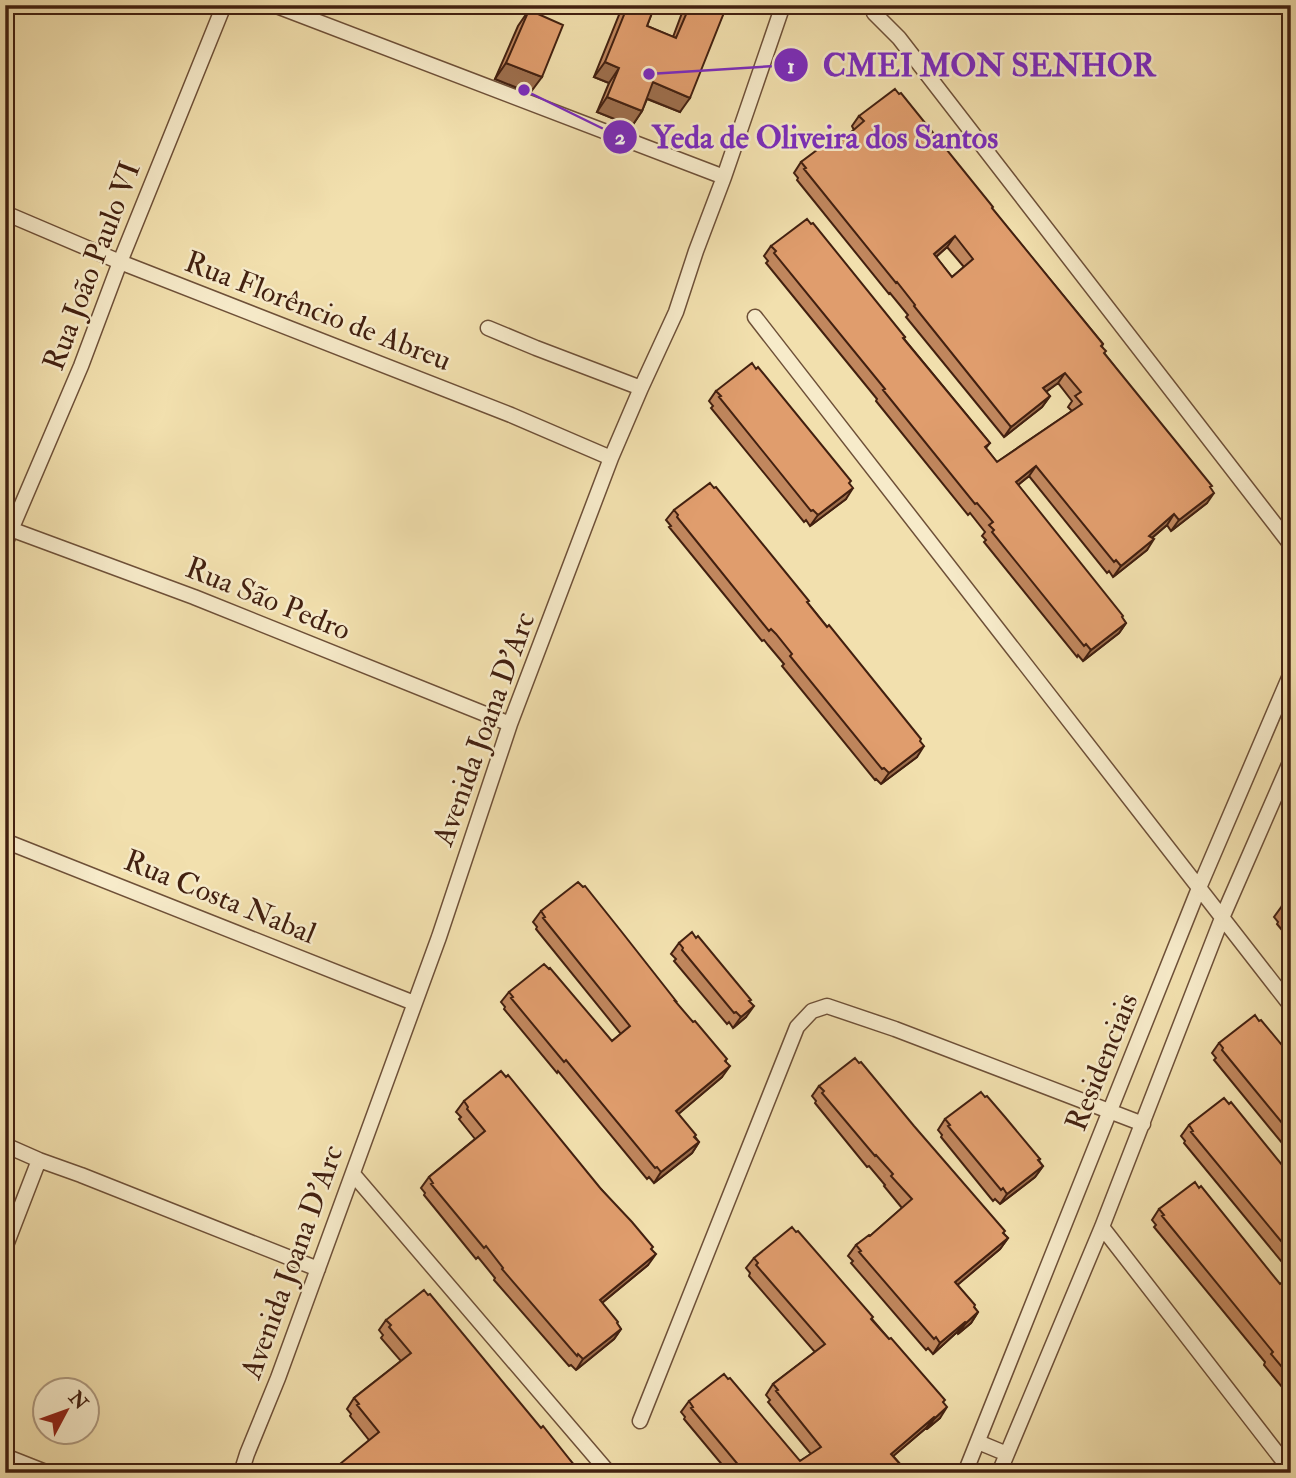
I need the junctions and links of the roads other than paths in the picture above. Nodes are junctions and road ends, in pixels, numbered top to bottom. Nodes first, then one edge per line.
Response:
1 (223, 5) edge
2 (274, 5) edge
3 (783, 5) edge
4 (873, 13) dead end
5 (724, 177) junction
6 (5, 213) edge
7 (120, 262) junction
8 (755, 317) dead end
9 (488, 328) dead end
10 (641, 387) junction
11 (611, 458) junction
12 (8, 529) edge
13 (5, 544) edge
14 (1291, 545) edge
15 (1291, 673) edge
16 (510, 724) junction
17 (1291, 760) edge
18 (5, 841) edge
19 (1199, 888) junction
20 (1222, 918) junction
21 (414, 1003) junction
22 (1291, 1006) edge
23 (1110, 1111) junction
24 (1143, 1124) junction
25 (5, 1145) edge
26 (39, 1160) junction
27 (353, 1174) junction
28 (1102, 1227) junction
29 (5, 1248) edge
30 (318, 1269) junction
31 (640, 1421) dead end
32 (978, 1442) junction
33 (1007, 1454) junction
34 (5, 1456) edge
35 (1291, 1471) edge
36 (48, 1473) edge
37 (241, 1473) edge
38 (609, 1473) edge
39 (965, 1473) edge
40 (999, 1473) edge

1 - 7 street, Rua João Paulo VI
2 - 5 street
3 - 5 street, Avenida Joana D'Arc
4 - 14 street
5 - 10 street, Avenida Joana D'Arc
6 - 7 street, Rua Florêncio de Abreu
7 - 11 street, Rua Florêncio de Abreu
7 - 12 street, Rua João Paulo VI
8 - 19 street
9 - 10 street
10 - 11 street, Avenida Joana D'Arc
11 - 16 street, Avenida Joana D'Arc
12 - 13 street, Rua João Paulo VI
12 - 16 street, Rua São Pedro
15 - 19 street, Residenciais
16 - 21 street, Avenida Joana D'Arc
17 - 20 street, Residenciais
18 - 21 street, Rua Costa Nabal
19 - 20 street
19 - 23 street, Residenciais
20 - 22 street
20 - 24 street, Residenciais
21 - 27 street, Avenida Joana D'Arc
23 - 24 street
23 - 31 street
23 - 32 street, Residenciais
24 - 28 street, Residenciais
25 - 26 street
26 - 29 street
26 - 30 street
27 - 30 street, Avenida Joana D'Arc
27 - 38 street
28 - 33 street, Residenciais
28 - 35 street
30 - 37 street, Avenida Joana D'Arc
32 - 33 street
32 - 39 street, Residenciais
33 - 40 street, Residenciais
34 - 36 street

